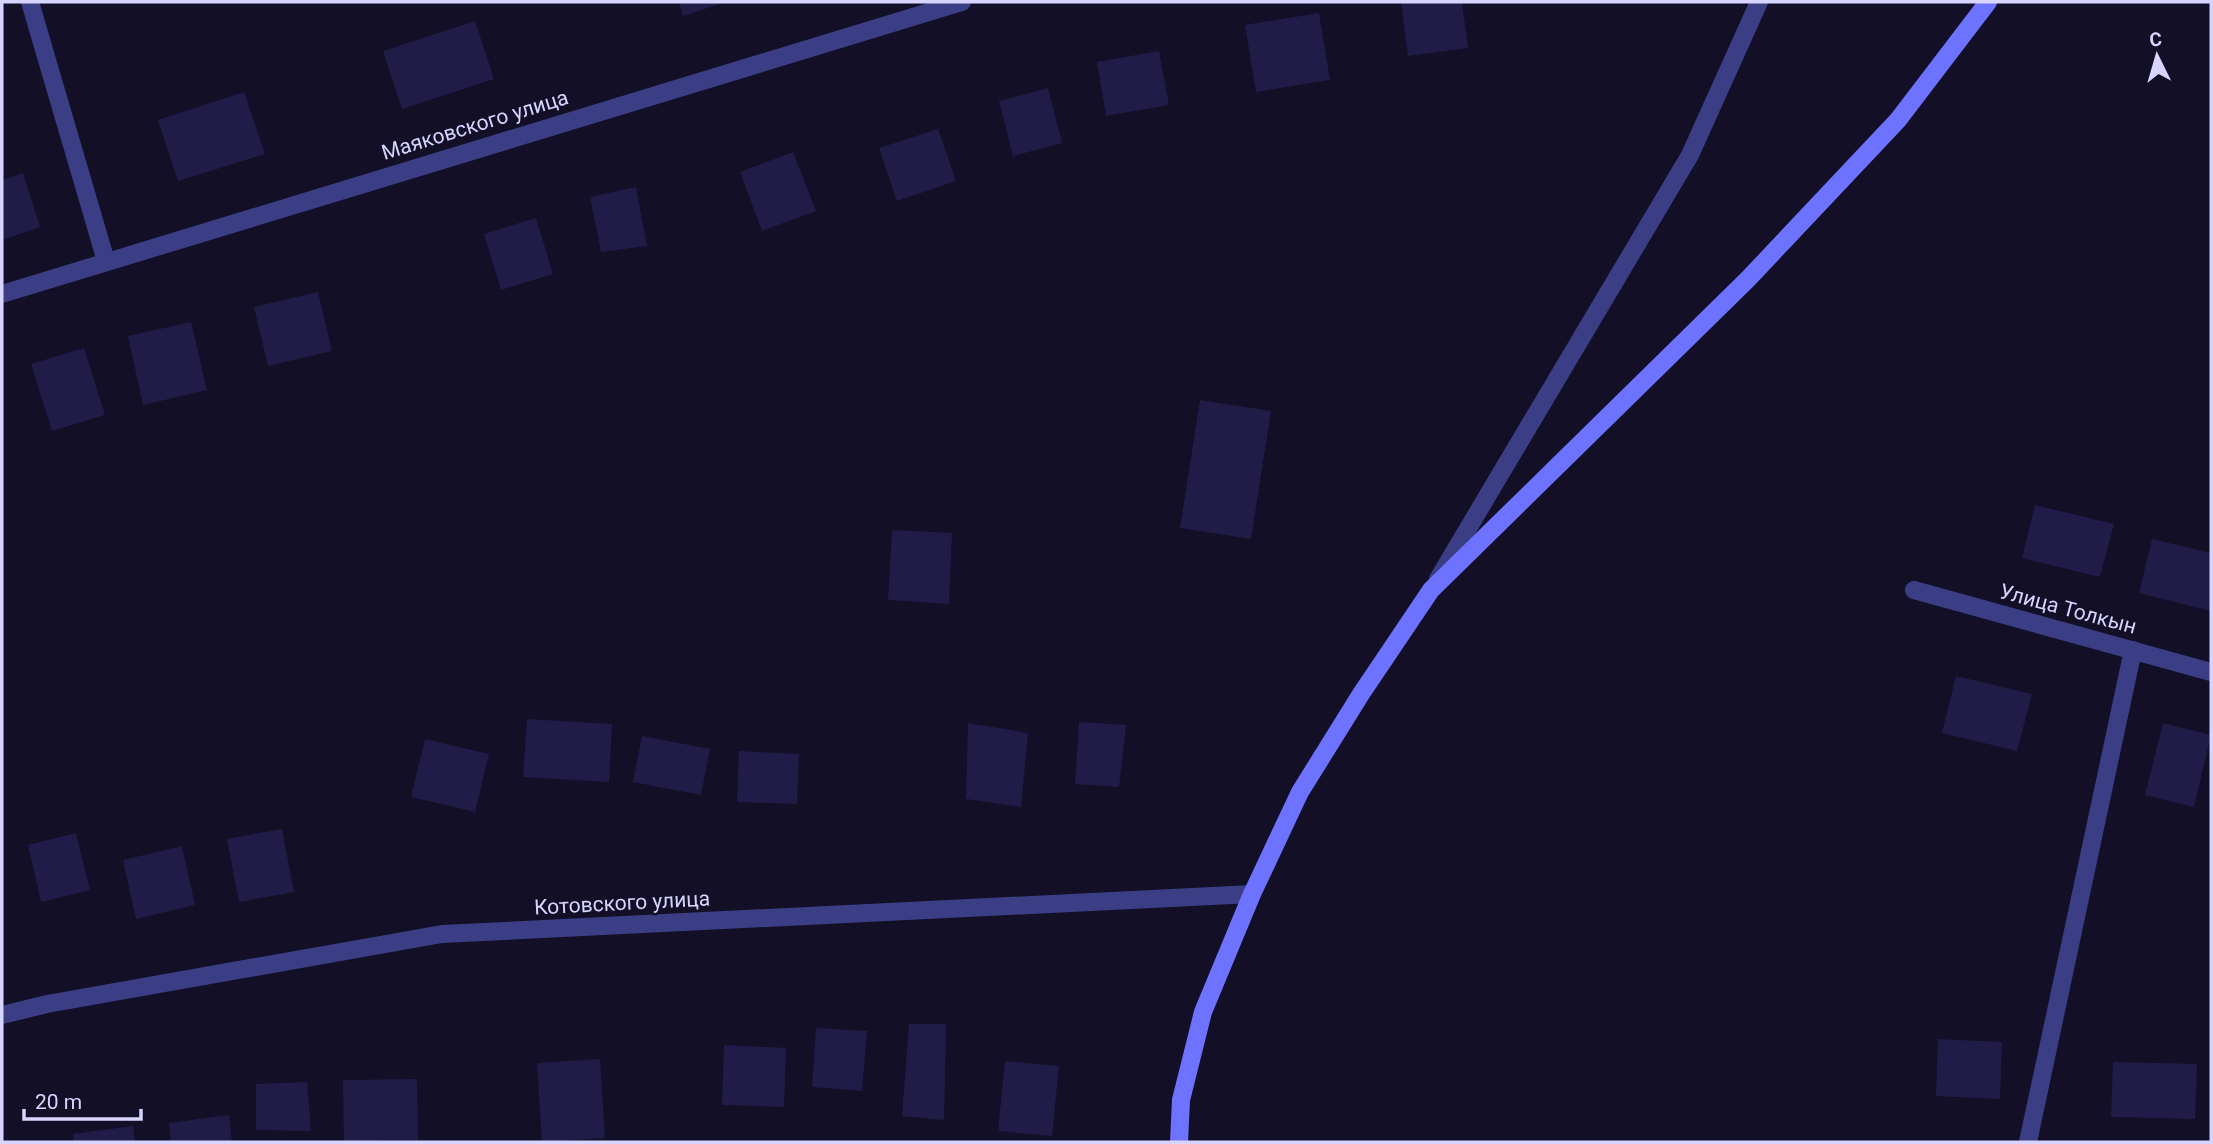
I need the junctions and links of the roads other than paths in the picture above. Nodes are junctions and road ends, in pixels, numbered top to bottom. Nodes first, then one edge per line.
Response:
1 (30, 2) edge
2 (962, 2) edge
3 (1759, 2) edge
4 (1989, 2) edge
5 (106, 261) junction
6 (2, 294) edge
7 (1432, 590) junction
8 (1914, 590) dead end
9 (2133, 650) junction
10 (2211, 672) edge
11 (1252, 894) junction
12 (2, 1015) edge
13 (1179, 1142) edge
14 (2028, 1142) edge

1 - 5 street
2 - 5 street, Маяковского улица
3 - 7 street
4 - 7 main road
5 - 6 street, Маяковского улица
7 - 11 main road
8 - 9 street, Улица Толкын
9 - 10 street, Улица Толкын
9 - 14 street
11 - 12 street, Котовского улица
11 - 13 main road

